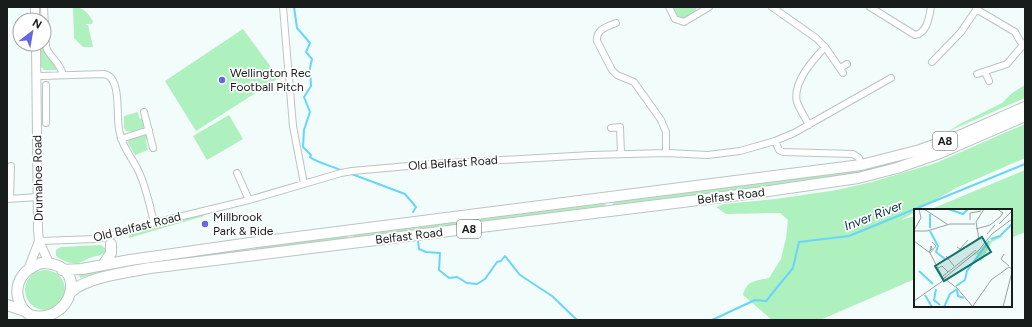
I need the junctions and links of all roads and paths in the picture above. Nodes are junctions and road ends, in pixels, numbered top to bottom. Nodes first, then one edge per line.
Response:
1 (44, 7) edge
2 (283, 7) edge
3 (668, 7) edge
4 (709, 7) edge
5 (772, 7) edge
6 (870, 7) edge
7 (931, 7) edge
8 (977, 8) edge
9 (701, 9) edge
10 (616, 23) dead end
11 (1024, 45) edge
12 (825, 47) junction
13 (36, 52) edge
14 (936, 61) dead end
15 (847, 64) dead end
16 (985, 72) junction
17 (63, 74) junction
18 (977, 74) dead end
19 (37, 75) junction
20 (891, 78) dead end
21 (989, 81) dead end
22 (46, 85) dead end
23 (1025, 107) edge
24 (144, 112) dead end
25 (36, 115) junction
26 (46, 116) junction
27 (1025, 116) edge
28 (46, 123) dead end
29 (809, 125) junction
30 (611, 128) dead end
31 (149, 130) junction
32 (121, 139) junction
33 (775, 141) junction
34 (153, 148) dead end
35 (666, 153) junction
36 (621, 154) junction
37 (861, 165) junction
38 (11, 166) dead end
39 (237, 173) dead end
40 (9, 174) edge
41 (304, 184) junction
42 (38, 197) junction
43 (9, 199) edge
44 (249, 200) junction
45 (154, 223) junction
46 (110, 240) junction
47 (39, 241) junction
48 (49, 263) junction
49 (103, 265) junction
50 (28, 270) junction
51 (62, 270) junction
52 (19, 281) junction
53 (7, 290) edge
54 (71, 292) junction
55 (7, 305) edge
56 (25, 310) junction
57 (42, 319) edge

1 - 17 street
2 - 41 street
3 - 9 street
4 - 9 street
5 - 12 street
6 - 7 street
8 - 11 street
8 - 14 street
10 - 35 street
11 - 16 street
12 - 15 street
12 - 29 street
13 - 19 main road, Drumahoe Road
16 - 18 street
16 - 21 street
17 - 19 street
17 - 32 street
19 - 25 main road, Drumahoe Road
20 - 29 street, Old Belfast Road
22 - 26 street, Drumahoe Road
23 - 37 highway, A8
24 - 31 street
25 - 26 street
25 - 42 main road, Drumahoe Road
26 - 28 street, Drumahoe Road
27 - 54 highway, Belfast Road / A8
29 - 33 street, Old Belfast Road
30 - 36 street
31 - 32 street
31 - 34 street
32 - 45 street
33 - 35 street, Old Belfast Road
33 - 37 street
35 - 36 street, Old Belfast Road
36 - 41 street, Old Belfast Road
37 - 49 highway, Belfast Road / A8
38 - 40 street
39 - 44 street
40 - 43 street
41 - 44 street, Old Belfast Road
42 - 43 street
42 - 47 main road, Drumahoe Road
44 - 45 street, Old Belfast Road
45 - 46 street, Old Belfast Road
46 - 47 street, Old Belfast Road
46 - 49 highway
47 - 48 main road, Drumahoe Road
47 - 50 main road, Drumahoe Road
48 - 50 highway
48 - 51 highway
49 - 51 highway, Belfast Road / A8
50 - 52 highway
51 - 54 highway
52 - 53 highway
52 - 56 highway
54 - 57 highway
55 - 56 highway
56 - 57 highway

